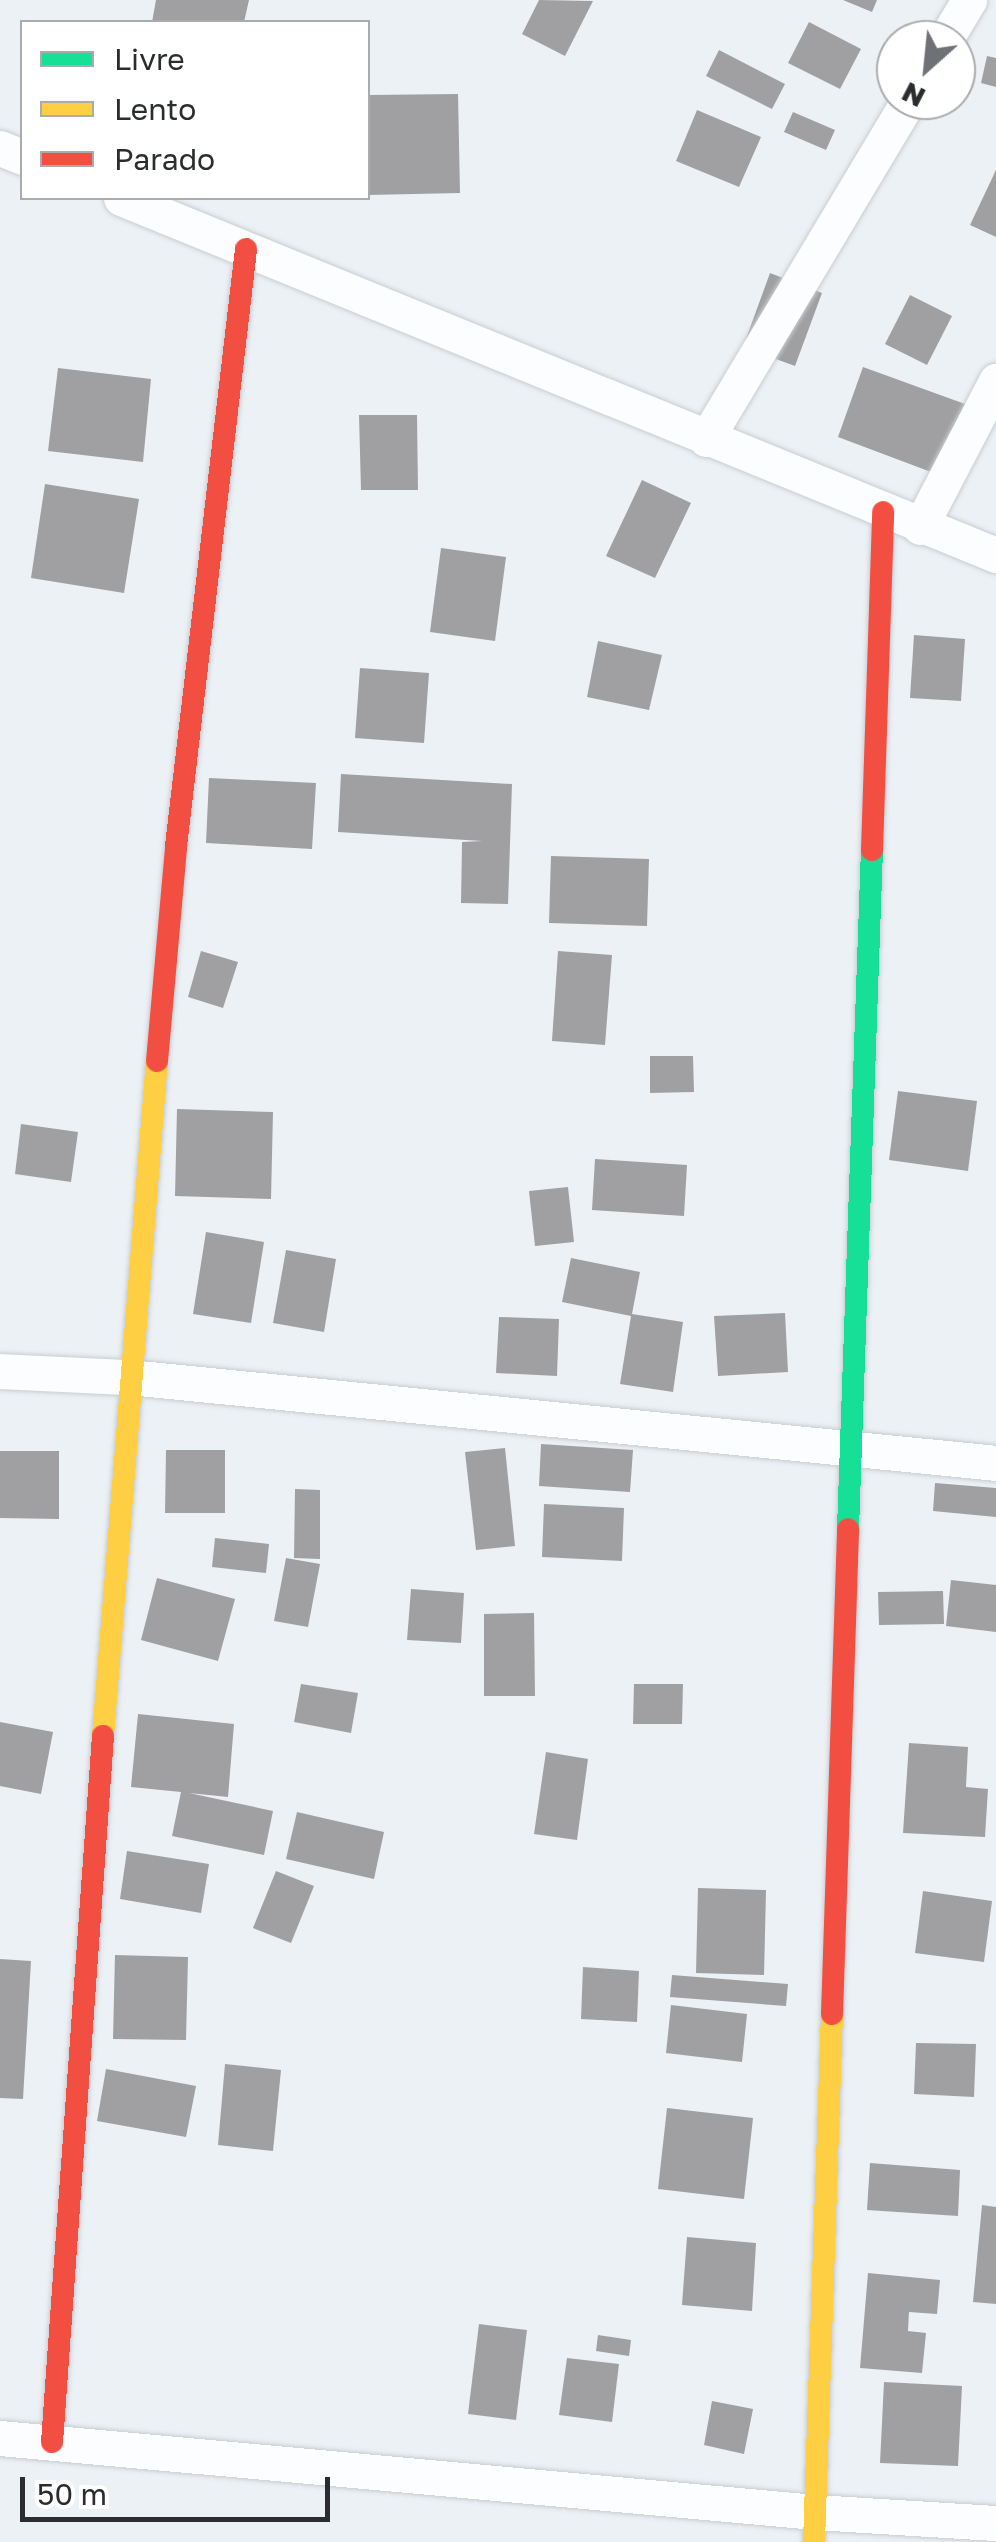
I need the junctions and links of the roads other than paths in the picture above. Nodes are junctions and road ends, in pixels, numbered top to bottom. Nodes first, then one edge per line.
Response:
1 (897, 120) edge
2 (126, 200) edge
3 (246, 249) junction
4 (996, 381) edge
5 (706, 439) junction
6 (884, 512) junction
7 (920, 526) junction
8 (996, 555) edge
9 (0, 1372) edge
10 (129, 1376) junction
11 (851, 1448) junction
12 (996, 1464) edge
13 (0, 2438) edge
14 (52, 2442) junction
15 (996, 2524) edge
16 (815, 2527) edge

1 - 5 street
2 - 3 street
3 - 5 street
3 - 10 street
4 - 7 street
5 - 6 street
6 - 7 street
6 - 11 street
7 - 8 street
9 - 10 street
10 - 11 street
10 - 14 street
11 - 12 street
11 - 16 street
13 - 14 street
14 - 16 street
15 - 16 street

